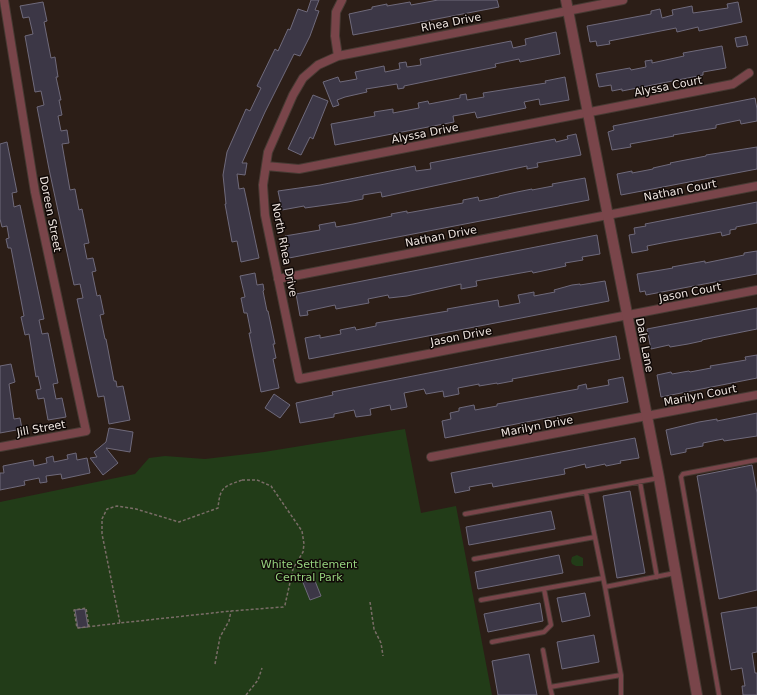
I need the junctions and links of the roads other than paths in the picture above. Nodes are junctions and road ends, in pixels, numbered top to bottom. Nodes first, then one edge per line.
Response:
1 (4, 0) edge
2 (342, 0) edge
3 (566, 0) edge
4 (623, 0) edge
5 (568, 10) junction
6 (338, 56) junction
7 (749, 73) dead end
8 (588, 113) junction
9 (266, 166) junction
10 (757, 186) edge
11 (608, 215) junction
12 (278, 279) junction
13 (757, 290) edge
14 (627, 315) junction
15 (299, 378) joint
16 (757, 395) edge
17 (647, 417) junction
18 (86, 431) joint
19 (0, 447) edge
20 (431, 457) dead end
21 (757, 460) edge
22 (659, 478) junction
23 (640, 482) junction
24 (586, 492) junction
25 (465, 514) dead end
26 (595, 537) junction
27 (474, 559) dead end
28 (676, 573) junction
29 (657, 577) junction
30 (603, 578) junction
31 (605, 587) junction
32 (544, 589) junction
33 (481, 600) dead end
34 (492, 642) dead end
35 (543, 650) dead end
36 (621, 675) junction
37 (550, 687) junction
38 (552, 695) edge
39 (621, 695) edge
40 (697, 695) edge
41 (719, 695) edge

1 - 18 street, Doreen Street
2 - 6 street
3 - 5 street, Dale Lane
4 - 5 street, Rhea Drive
5 - 6 street, Rhea Drive
5 - 8 street, Dale Lane
6 - 9 street, North Rhea Drive
7 - 8 street, Alyssa Court
8 - 9 street, Alyssa Drive
8 - 11 street, Dale Lane
9 - 12 street, North Rhea Drive
10 - 11 street, Nathan Court
11 - 12 street, Nathan Drive
11 - 14 street, Dale Lane
12 - 15 street, North Rhea Drive
13 - 14 street, Jason Court
14 - 15 street, Jason Drive
14 - 17 street, Dale Lane
16 - 17 street, Marilyn Court
17 - 20 street, Marilyn Drive
17 - 22 street, Dale Lane
18 - 19 street, Jill Street
21 - 41 lane
22 - 23 lane
22 - 28 street, Dale Lane
23 - 24 lane
23 - 29 lane
24 - 25 lane
24 - 26 lane
26 - 27 lane
26 - 30 lane
28 - 29 lane
28 - 40 street, Dale Lane
29 - 31 lane
30 - 31 lane
30 - 32 lane
31 - 36 lane
32 - 33 lane
32 - 34 lane
35 - 37 lane
36 - 37 lane
36 - 39 lane
37 - 38 lane

